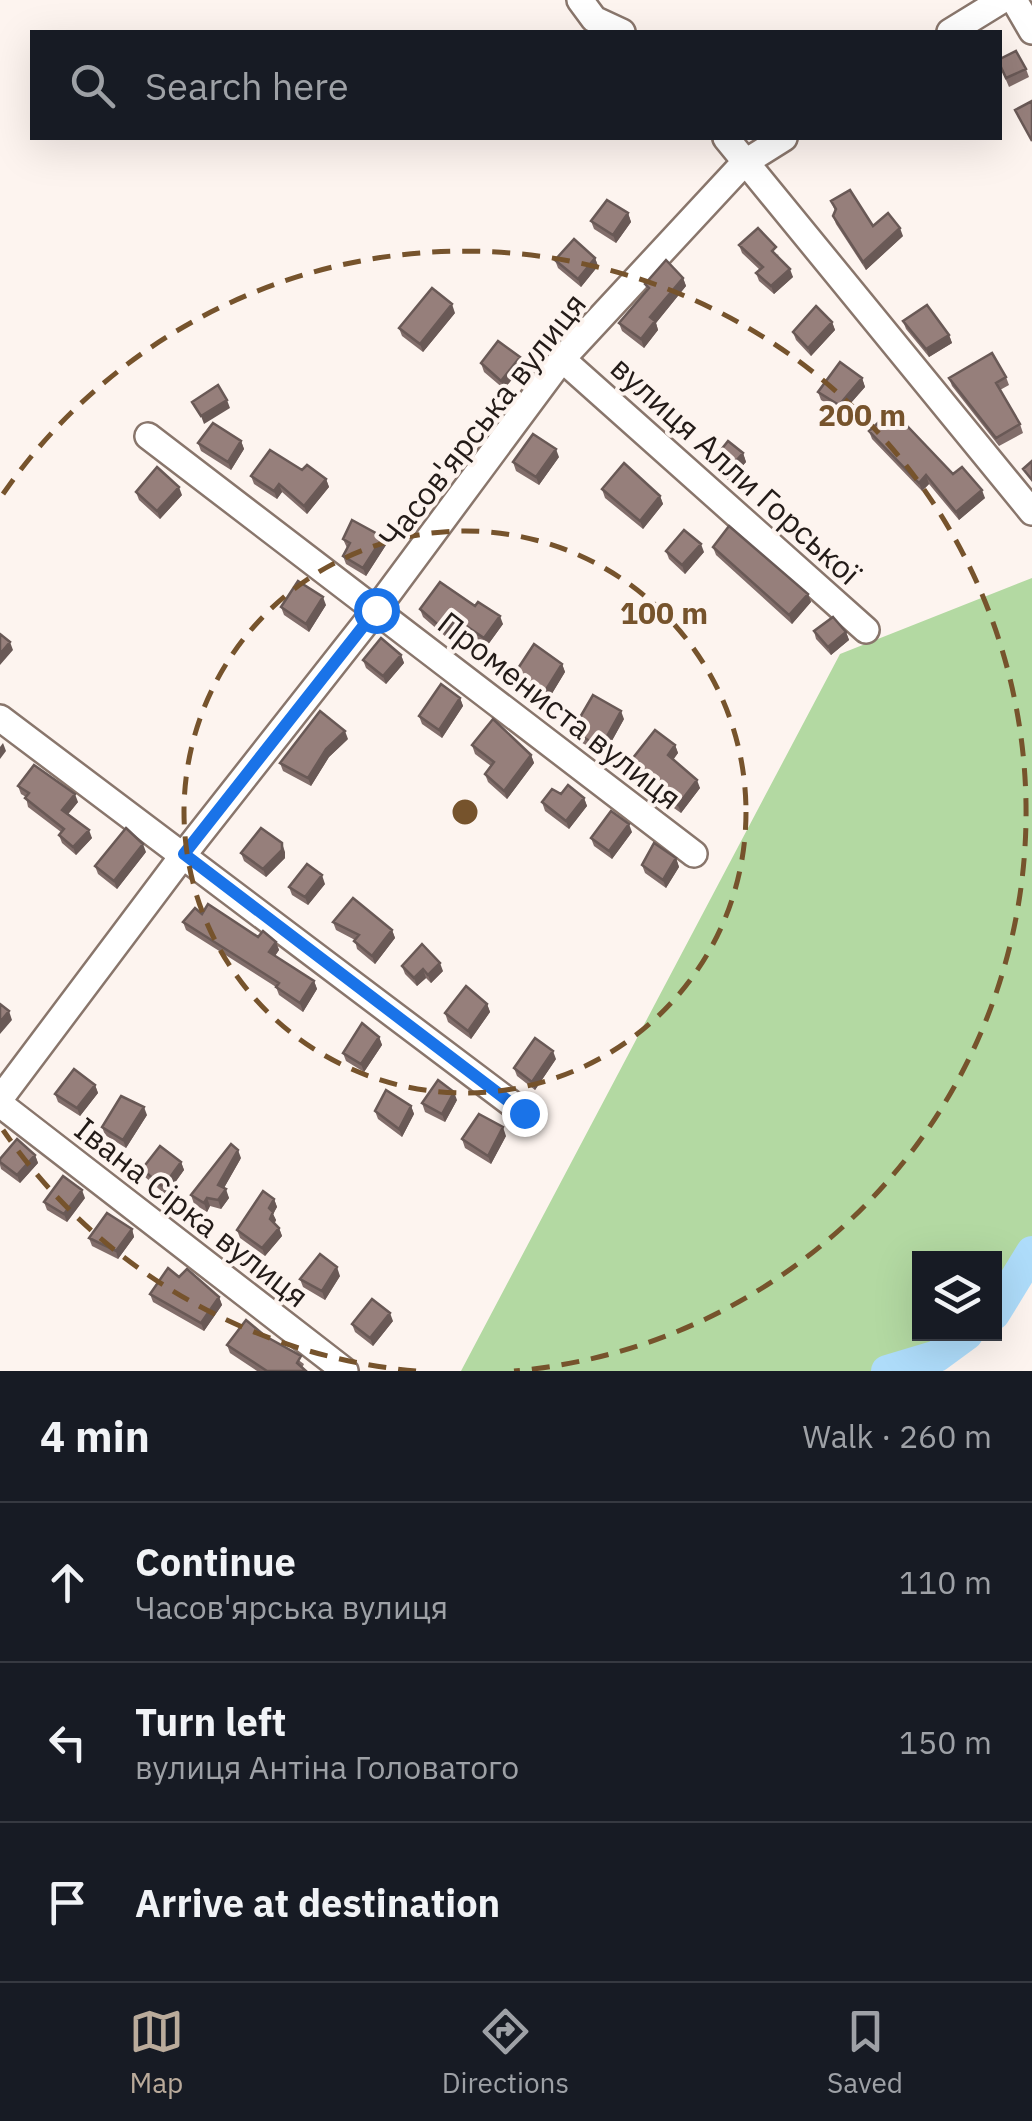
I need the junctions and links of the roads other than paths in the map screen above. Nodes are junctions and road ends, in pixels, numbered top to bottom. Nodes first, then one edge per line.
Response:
1 (580, 0) edge
2 (1002, 0) edge
3 (1014, 0) edge
4 (618, 30) edge
5 (953, 30) edge
6 (1032, 31) edge
7 (727, 140) edge
8 (781, 140) edge
9 (744, 163) junction
10 (562, 359) junction
11 (148, 436) dead end
12 (1032, 512) edge
13 (376, 610) junction
14 (866, 630) dead end
15 (0, 718) edge
16 (184, 854) junction
17 (694, 854) dead end
18 (0, 1102) edge
19 (524, 1113) dead end
20 (345, 1371) edge

1 - 4 street
2 - 5 street
3 - 6 street
7 - 9 street
8 - 9 street, Часов'ярська вулиця
9 - 10 street, Часов'ярська вулиця
9 - 12 street
10 - 13 street, Часов'ярська вулиця
10 - 14 street, вулиця Алли Горської
11 - 13 street, Промениста вулиця
13 - 16 street, Часов'ярська вулиця
13 - 17 street, Промениста вулиця
15 - 16 street
16 - 18 street, Часов'ярська вулиця
16 - 19 street
18 - 20 street, Івана Сірка вулиця

